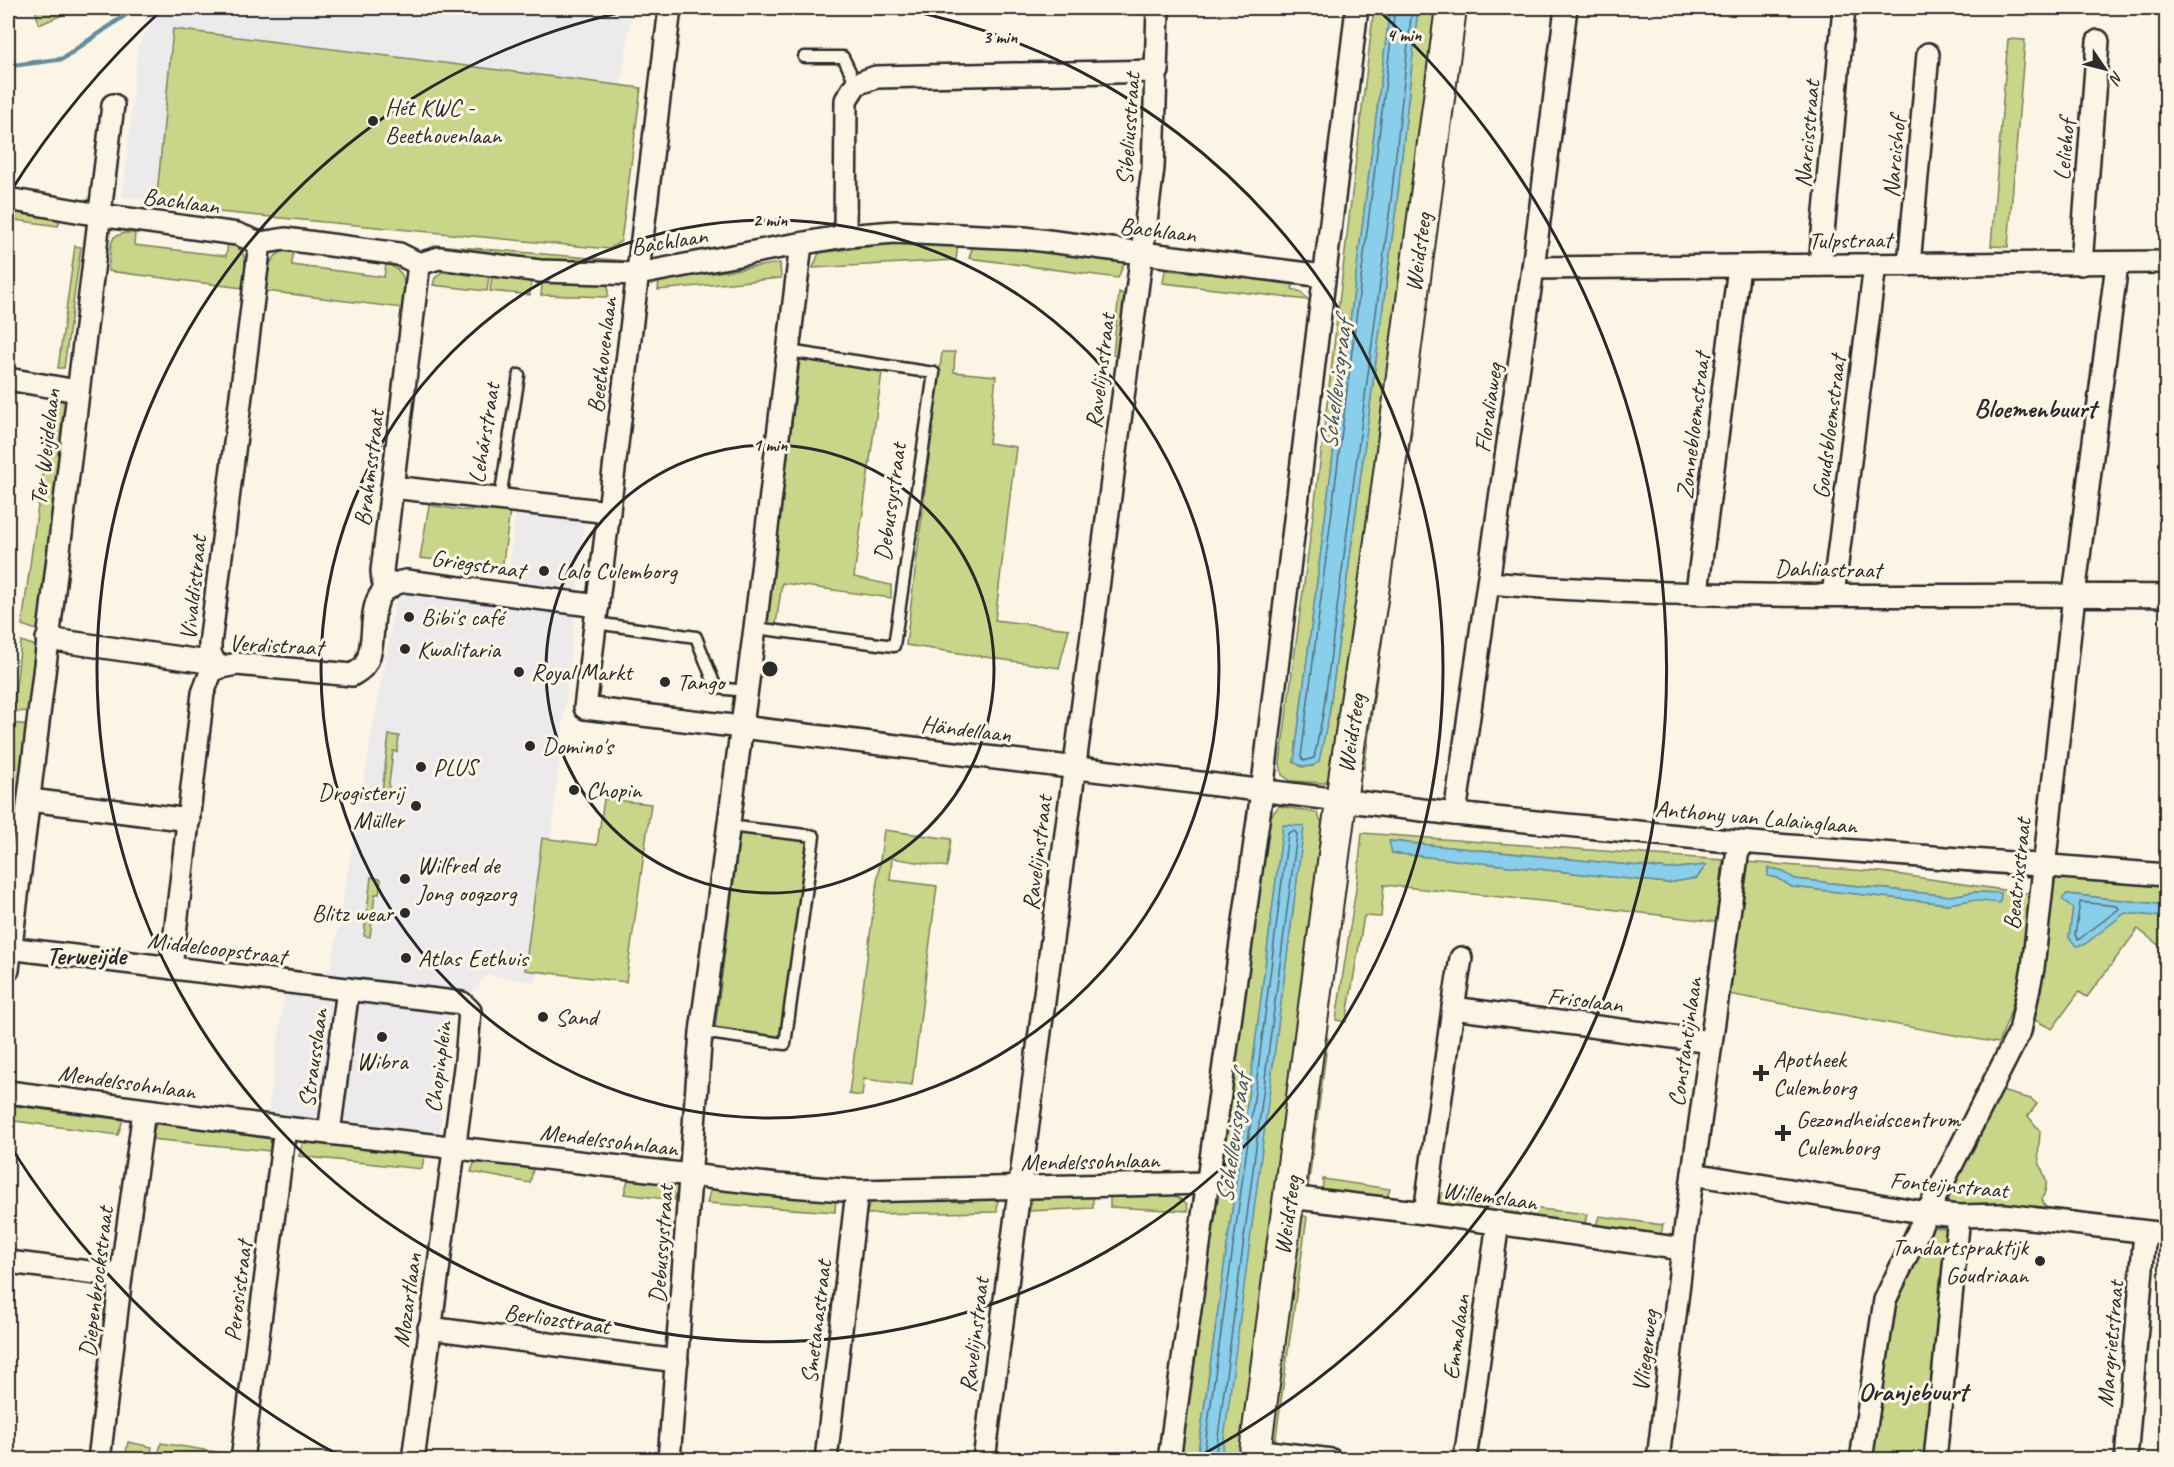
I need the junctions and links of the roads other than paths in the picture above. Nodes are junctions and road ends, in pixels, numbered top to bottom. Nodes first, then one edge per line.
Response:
1 (670, 8) edge
2 (1158, 8) edge
3 (1357, 8) edge
4 (1451, 8) edge
5 (1566, 8) edge
6 (1844, 8) edge
7 (2098, 41) dead end
8 (1928, 54) dead end
9 (804, 57) dead end
10 (1158, 71) junction
11 (856, 84) junction
12 (113, 105) dead end
13 (8, 199) edge
14 (99, 215) junction
15 (845, 236) junction
16 (260, 243) junction
17 (801, 244) junction
18 (1141, 254) junction
19 (2166, 262) edge
20 (419, 264) junction
21 (2081, 264) junction
22 (2116, 264) junction
23 (1820, 265) junction
24 (1875, 265) junction
25 (1909, 265) junction
26 (1739, 267) junction
27 (1533, 268) junction
28 (638, 274) junction
29 (1324, 276) junction
30 (788, 351) junction
31 (519, 375) dead end
32 (8, 379) edge
33 (77, 391) junction
34 (392, 487) junction
35 (500, 500) junction
36 (609, 512) junction
37 (1489, 583) junction
38 (388, 588) junction
39 (1697, 592) junction
40 (2074, 595) junction
41 (1833, 596) junction
42 (2166, 596) edge
43 (597, 615) junction
44 (755, 628) junction
45 (47, 639) junction
46 (217, 668) junction
47 (747, 691) junction
48 (585, 708) joint
49 (742, 728) junction
50 (1074, 768) junction
51 (1262, 792) junction
52 (30, 800) junction
53 (1341, 801) junction
54 (1455, 814) junction
55 (189, 820) junction
56 (728, 826) junction
57 (1738, 842) junction
58 (2043, 867) junction
59 (2166, 875) edge
60 (9, 948) edge
61 (1461, 958) dead end
62 (171, 968) junction
63 (8, 970) edge
64 (348, 989) junction
65 (1453, 1008) junction
66 (701, 1032) junction
67 (1711, 1042) junction
68 (8, 1092) edge
69 (144, 1111) junction
70 (285, 1128) junction
71 (329, 1133) junction
72 (454, 1147) junction
73 (1693, 1174) junction
74 (692, 1176) junction
75 (1207, 1183) junction
76 (1019, 1188) junction
77 (857, 1191) junction
78 (1289, 1197) junction
79 (1425, 1213) junction
80 (1927, 1213) junction
81 (1959, 1216) junction
82 (1498, 1222) junction
83 (2145, 1232) junction
84 (2166, 1234) edge
85 (1683, 1249) junction
86 (8, 1262) edge
87 (121, 1276) junction
88 (429, 1328) junction
89 (677, 1362) junction
90 (1255, 1455) edge
91 (99, 1460) edge
92 (242, 1460) edge
93 (413, 1460) edge
94 (669, 1460) edge
95 (826, 1460) edge
96 (984, 1460) edge
97 (1169, 1460) edge
98 (1331, 1460) edge
99 (1465, 1460) edge
100 (1658, 1460) edge
101 (1861, 1460) edge
102 (1935, 1460) edge
103 (2126, 1460) edge

1 - 28 street, Beethovenlaan
2 - 10 street, Sibeliusstraat
3 - 29 street
4 - 53 street, Weidsteeg
5 - 27 street, Floraliaweg
6 - 23 street, Narcisstraat
7 - 21 street, Leliehof
8 - 25 street, Narcishof
9 - 11 lane
10 - 11 street
10 - 18 street, Sibeliusstraat
11 - 15 street
12 - 14 street, Ter Weijdelaan
13 - 14 street, Bachlaan
14 - 16 street, Bachlaan
14 - 33 street, Ter Weijdelaan
15 - 17 street, Bachlaan
15 - 18 street, Bachlaan
16 - 20 street, Bachlaan
16 - 46 street, Vivaldistraat
17 - 28 street, Bachlaan
17 - 30 street, Debussystraat
18 - 29 street, Bachlaan
18 - 50 street, Ravelijnstraat
19 - 22 street, Tulpstraat
20 - 28 street, Bachlaan
20 - 34 street, Brahmsstraat
21 - 22 street, Tulpstraat
21 - 25 street, Tulpstraat
22 - 40 street, Beatrixstraat
23 - 24 street, Tulpstraat
23 - 26 street, Tulpstraat
24 - 25 street, Tulpstraat
24 - 41 street, Goudsbloemstraat
26 - 27 street, Tulpstraat
26 - 39 street, Zonnebloemstraat
27 - 37 street, Floraliaweg
28 - 36 street, Beethovenlaan
29 - 51 street
30 - 44 street, Debussystraat
30 - 44 lane, Debussystraat
31 - 35 lane, Lehárstraat
32 - 33 street
33 - 45 street, Ter Weijdelaan
34 - 35 street, Lehárstraat
34 - 38 street, Brahmsstraat
35 - 36 street, Lehárstraat
36 - 43 street, Beethovenlaan
37 - 39 street, Dahliastraat
37 - 54 street, Floraliaweg
38 - 43 street, Griegstraat
38 - 46 street, Verdistraat
39 - 41 street, Dahliastraat
40 - 41 street, Dahliastraat
40 - 42 street, Dahliastraat
40 - 58 street, Beatrixstraat
43 - 47 lane
43 - 48 street, Beethovenlaan
44 - 47 street, Debussystraat
45 - 46 street, Verdistraat
45 - 52 street, Ter Weijdelaan
46 - 55 street, Vivaldistraat
47 - 49 street, Debussystraat
48 - 49 street, Händellaan
49 - 50 street, Händellaan
49 - 56 street, Debussystraat
50 - 51 street, Händellaan
50 - 76 street, Ravelijnstraat
51 - 53 street, Händellaan
51 - 75 street
52 - 55 street
52 - 60 street, Ter Weijdelaan
53 - 54 street, Anthony van Lalainglaan
53 - 78 street, Weidsteeg
54 - 57 street, Anthony van Lalainglaan
55 - 62 street, Vivaldistraat
56 - 66 street, Debussystraat
56 - 66 lane
57 - 58 street, Anthony van Lalainglaan
57 - 67 street, Constantijnlaan
58 - 59 street, Anthony van Lalainglaan
58 - 80 street, Beatrixstraat
60 - 62 street, Middelcoopstraat
60 - 63 street, Ter Weijdelaan
61 - 65 street
62 - 64 street, Middelcoopstraat
64 - 71 street, Strausslaan
64 - 72 street, Chopinplein
65 - 67 street, Frisolaan
65 - 79 street
66 - 74 street, Debussystraat
67 - 73 street, Constantijnlaan
68 - 69 street, Mendelssohnlaan
69 - 70 street, Mendelssohnlaan
69 - 87 street, Diepenbrockstraat
70 - 71 street, Mendelssohnlaan
70 - 92 street, Perosistraat
71 - 72 street, Mendelssohnlaan
72 - 74 street, Mendelssohnlaan
72 - 88 street, Mozartlaan
73 - 80 street, Fonteijnstraat
73 - 85 street, Constantijnlaan
74 - 77 street, Mendelssohnlaan
74 - 89 street, Debussystraat
75 - 76 street, Mendelssohnlaan
75 - 97 street
76 - 77 street, Mendelssohnlaan
76 - 96 street, Ravelijnstraat
77 - 95 street, Smetanastraat
78 - 79 street, Willemslaan
78 - 90 street, Weidsteeg
79 - 82 street, Willemslaan
80 - 81 street, Fonteijnstraat
80 - 101 street, Beatrixstraat
81 - 83 street, Fonteijnstraat
81 - 102 street
82 - 85 street, Willemslaan
82 - 99 street, Emmalaan
83 - 84 street, Fonteijnstraat
83 - 103 street, Margrietstraat
85 - 100 street, Vliegerweg
86 - 87 street
87 - 91 street, Diepenbrockstraat
88 - 89 street, Berliozstraat
88 - 93 street, Mozartlaan
89 - 94 street, Debussystraat
90 - 98 street

